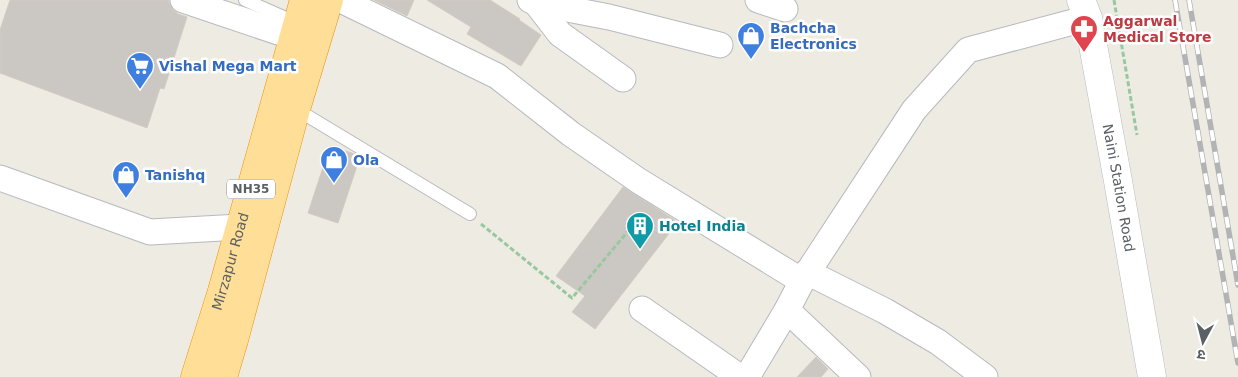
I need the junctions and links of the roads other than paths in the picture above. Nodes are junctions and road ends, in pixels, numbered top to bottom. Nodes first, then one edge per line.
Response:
1 (183, 0) edge
2 (245, 0) edge
3 (329, 0) edge
4 (341, 0) edge
5 (758, 0) edge
6 (533, 1) edge
7 (785, 8) dead end
8 (1085, 9) edge
9 (298, 20) edge
10 (720, 45) dead end
11 (623, 79) dead end
12 (296, 109) junction
13 (0, 178) edge
14 (470, 214) road end
15 (240, 228) junction
16 (804, 277) junction
17 (642, 309) dead end
18 (787, 310) junction
19 (195, 377) edge
20 (222, 377) edge
21 (740, 377) edge
22 (747, 377) edge
23 (858, 377) edge
24 (985, 377) edge
25 (1152, 377) edge

1 - 9 street
2 - 9 lane
3 - 12 highway, Mirzapur Road / NH35
4 - 16 street
5 - 7 street
6 - 10 street
6 - 11 street
8 - 16 street
8 - 25 street, Naini Station Road
9 - 15 highway, Mirzapur Road / NH35
12 - 14 lane
12 - 20 highway, Mirzapur Road / NH35
13 - 15 street
15 - 19 highway, Mirzapur Road / NH35
16 - 18 street
16 - 24 street
17 - 21 street
18 - 22 street
18 - 23 street

